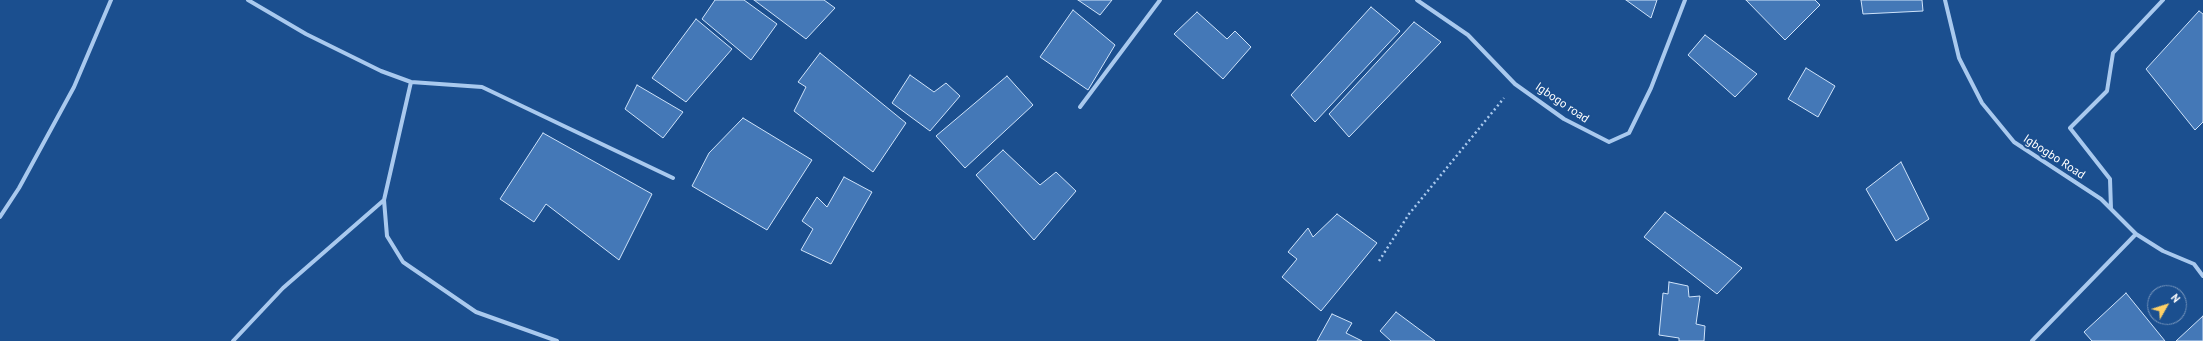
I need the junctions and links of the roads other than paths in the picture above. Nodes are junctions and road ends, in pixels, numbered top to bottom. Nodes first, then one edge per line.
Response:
1 (111, 0) edge
2 (248, 0) edge
3 (1160, 0) edge
4 (1417, 0) edge
5 (1685, 0) edge
6 (1945, 0) edge
7 (2163, 0) edge
8 (412, 82) junction
9 (1080, 107) dead end
10 (673, 178) dead end
11 (384, 200) junction
12 (2111, 209) junction
13 (0, 217) edge
14 (2136, 234) junction
15 (2203, 276) edge
16 (233, 341) edge
17 (557, 341) edge
18 (2032, 341) edge

1 - 13 street
2 - 8 street
3 - 9 street
4 - 5 street, Igbogo road
6 - 12 street, Igbogbo Road
7 - 12 street
8 - 10 street
8 - 11 street
11 - 16 street
11 - 17 street
12 - 14 street, Igbogbo Road
14 - 15 street, Igbogbo Road
14 - 18 street

